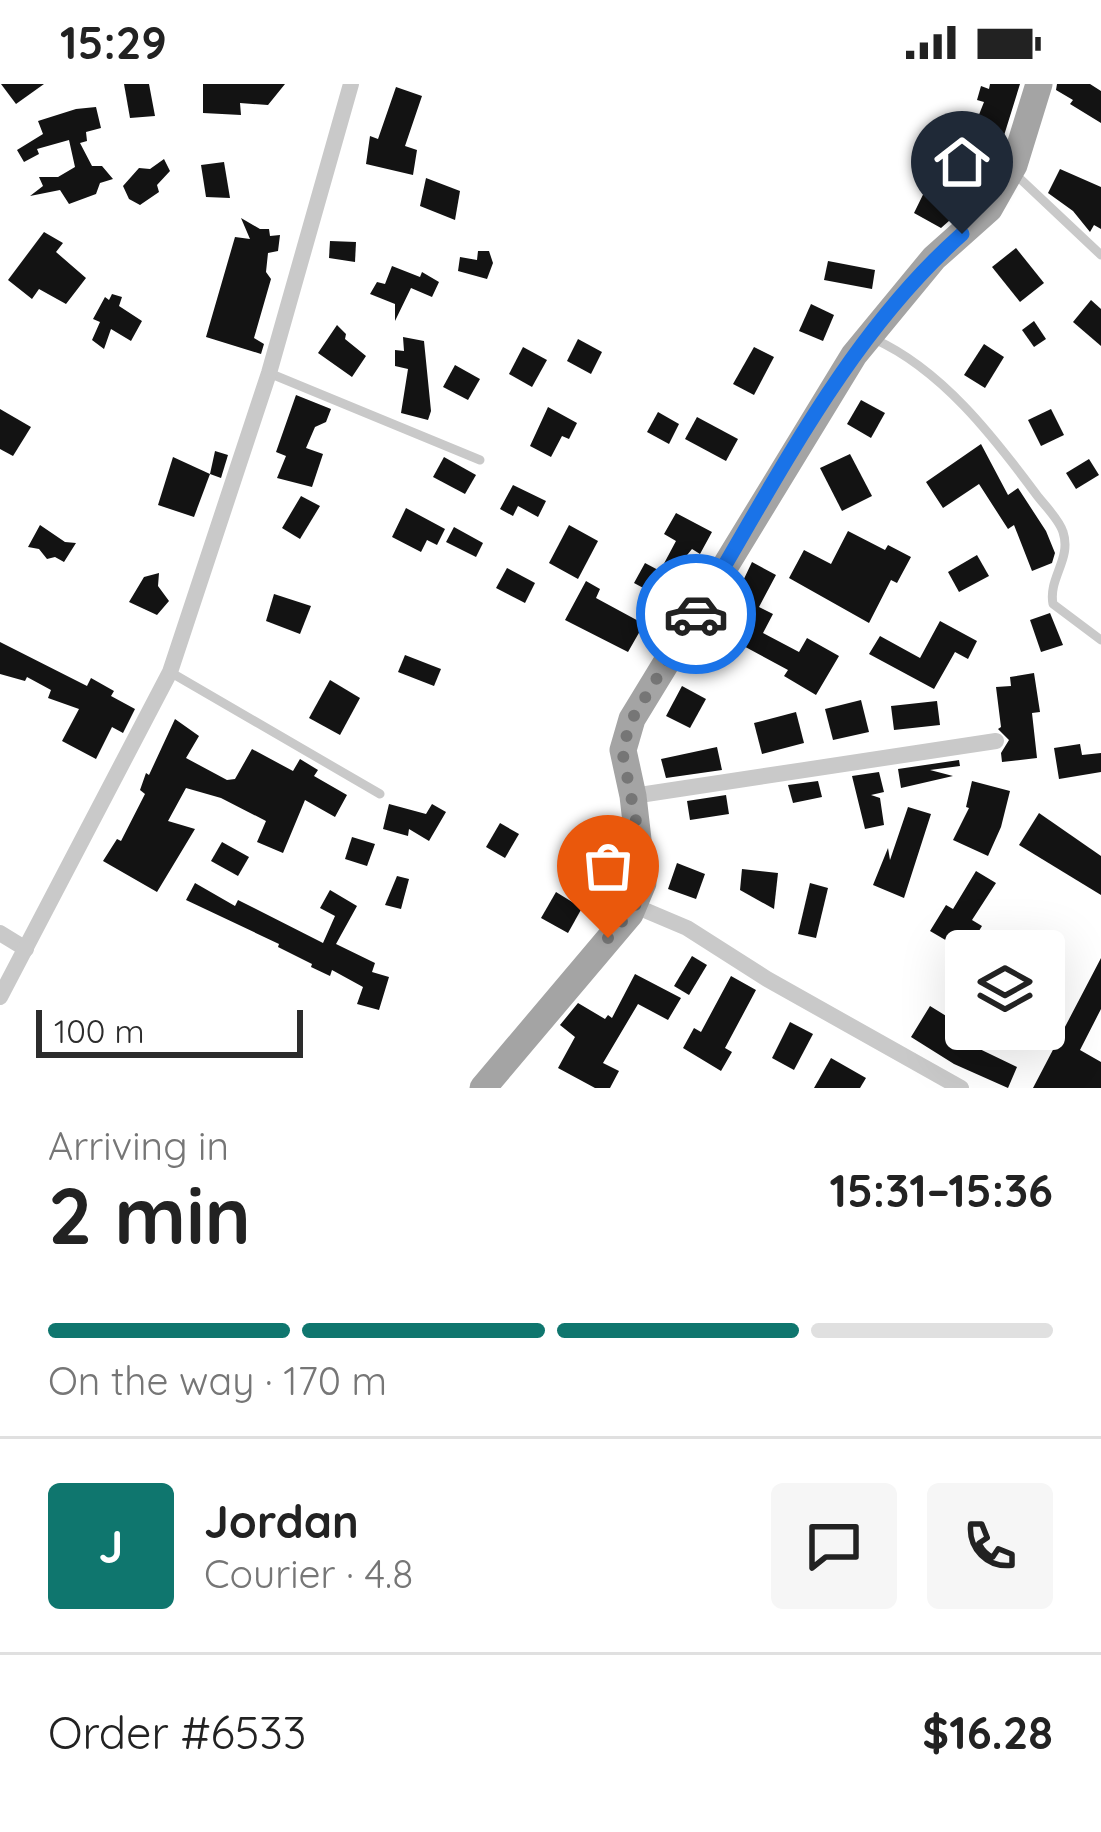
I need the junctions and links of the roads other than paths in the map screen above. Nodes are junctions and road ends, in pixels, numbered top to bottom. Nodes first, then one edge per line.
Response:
1 (351, 84) edge
2 (1040, 84) edge
3 (1011, 170) junction
4 (1101, 255) edge
5 (869, 337) junction
6 (269, 374) junction
7 (480, 460) dead end
8 (1101, 640) edge
9 (170, 672) junction
10 (996, 741) dead end
11 (380, 794) dead end
12 (633, 796) junction
13 (635, 906) junction
14 (0, 933) edge
15 (26, 949) junction
16 (0, 997) edge
17 (483, 1088) edge
18 (961, 1088) edge

1 - 6 street
2 - 3 main road
3 - 4 lane
3 - 5 main road
5 - 8 lane
5 - 12 main road
6 - 7 lane
6 - 9 street
9 - 11 lane
9 - 15 street
10 - 12 street
12 - 13 main road
13 - 17 main road
13 - 18 street
14 - 15 street
15 - 16 street

